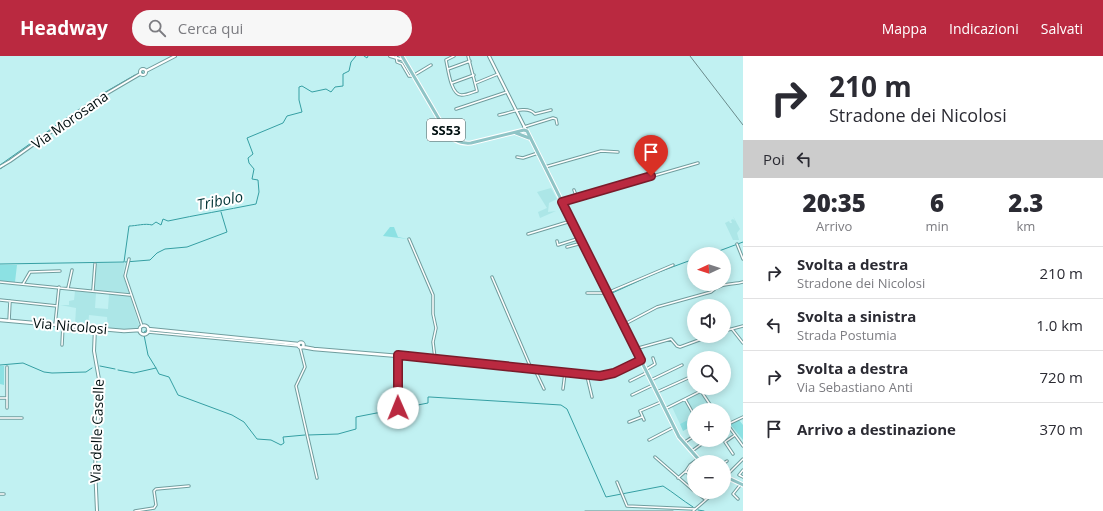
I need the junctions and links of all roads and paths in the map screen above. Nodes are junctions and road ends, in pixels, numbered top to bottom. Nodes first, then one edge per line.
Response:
1 (175, 56) edge
2 (391, 56) edge
3 (403, 56) edge
4 (454, 56) edge
5 (468, 56) edge
6 (489, 56) edge
7 (396, 57) edge
8 (470, 61) junction
9 (431, 66) dead end
10 (448, 69) junction
11 (146, 71) junction
12 (140, 74) junction
13 (413, 74) junction
14 (498, 74) junction
15 (474, 75) junction
16 (452, 83) junction
17 (476, 83) junction
18 (507, 92) junction
19 (456, 109) dead end
20 (551, 110) dead end
21 (517, 112) junction
22 (499, 115) dead end
23 (557, 124) dead end
24 (524, 131) junction
25 (618, 152) dead end
26 (538, 153) junction
27 (517, 157) dead end
28 (698, 163) dead end
29 (0, 167) edge
30 (545, 167) junction
31 (574, 190) dead end
32 (577, 198) junction
33 (562, 202) junction
34 (572, 221) junction
35 (528, 234) dead end
36 (580, 238) junction
37 (409, 239) dead end
38 (557, 241) dead end
39 (582, 243) junction
40 (737, 244) dead end
41 (567, 247) dead end
42 (129, 259) dead end
43 (743, 259) edge
44 (95, 264) dead end
45 (673, 265) dead end
46 (72, 270) dead end
47 (60, 271) dead end
48 (492, 277) dead end
49 (0, 282) edge
50 (743, 282) edge
51 (23, 284) junction
52 (59, 287) junction
53 (68, 288) junction
54 (93, 290) junction
55 (587, 293) dead end
56 (607, 293) junction
57 (130, 295) junction
58 (0, 300) edge
59 (10, 302) junction
60 (57, 306) junction
61 (0, 320) edge
62 (9, 320) junction
63 (55, 324) junction
64 (64, 325) junction
65 (623, 325) junction
66 (142, 326) junction
67 (743, 326) edge
68 (94, 328) junction
69 (732, 328) joint
70 (140, 330) junction
71 (148, 330) junction
72 (689, 343) edge
73 (743, 343) edge
74 (62, 345) dead end
75 (300, 346) junction
76 (635, 349) junction
77 (398, 355) junction
78 (654, 358) dead end
79 (435, 359) junction
80 (641, 360) junction
81 (682, 365) dead end
82 (7, 368) dead end
83 (533, 368) junction
84 (646, 371) junction
85 (565, 372) junction
86 (587, 374) junction
87 (687, 378) edge
88 (651, 380) junction
89 (630, 381) dead end
90 (653, 385) junction
91 (544, 388) dead end
92 (563, 389) dead end
93 (657, 392) junction
94 (632, 395) dead end
95 (692, 395) edge
96 (592, 397) dead end
97 (0, 398) edge
98 (7, 398) junction
99 (685, 399) junction
100 (661, 402) junction
101 (687, 403) edge
102 (7, 408) dead end
103 (398, 408) dead end
104 (665, 409) junction
105 (643, 417) junction
106 (743, 417) edge
107 (0, 418) edge
108 (22, 418) dead end
109 (644, 420) dead end
110 (629, 422) dead end
111 (731, 422) edge
112 (674, 427) junction
113 (731, 430) edge
114 (735, 435) junction
115 (649, 440) dead end
116 (739, 440) junction
117 (687, 441) edge
118 (743, 442) edge
119 (684, 443) junction
120 (743, 446) edge
121 (698, 447) edge
122 (691, 452) junction
123 (733, 454) dead end
124 (694, 455) edge
125 (655, 457) dead end
126 (743, 459) edge
127 (731, 470) edge
128 (743, 470) edge
129 (686, 471) edge
130 (743, 477) edge
131 (316, 478) dead end
132 (678, 478) junction
133 (731, 480) edge
134 (617, 482) dead end
135 (687, 485) edge
136 (742, 485) edge
137 (189, 486) dead end
138 (0, 494) edge
139 (4, 494) dead end
140 (738, 499) dead end
141 (706, 500) edge
142 (694, 510) edge
143 (97, 511) edge
144 (135, 511) edge

1 - 11 street, Via Morosana
2 - 7 street
3 - 7 street
3 - 13 main road
4 - 10 street
5 - 8 street
6 - 14 street
7 - 13 street
7 - 13 street
8 - 10 street
8 - 15 street
9 - 13 street
10 - 16 street
11 - 12 street, Via Morosana
11 - 12 street, Via Morosana
12 - 29 street, Via Morosana
13 - 24 main road, SS53
14 - 17 street
14 - 18 street
15 - 16 street
15 - 17 street
16 - 17 street
18 - 19 street
18 - 21 street
20 - 21 street
21 - 22 street
21 - 24 street
23 - 24 street
24 - 26 main road
25 - 30 street
26 - 27 street
26 - 30 main road
28 - 32 street
30 - 33 main road
31 - 32 street
32 - 33 street
33 - 34 main road
34 - 35 street
34 - 36 main road
36 - 38 street
36 - 39 main road
37 - 79 street
39 - 41 street
39 - 56 main road
40 - 43 street
42 - 57 street
44 - 54 street
45 - 56 street
46 - 53 street
47 - 51 street
48 - 83 street
49 - 51 street
50 - 65 street
51 - 52 street
52 - 53 street
52 - 60 street
53 - 54 street
54 - 57 street
55 - 56 street
56 - 65 main road
57 - 66 street
58 - 59 street
59 - 60 street
59 - 62 street
60 - 63 street
61 - 62 main road, Via Nicolosi
62 - 63 main road, Via Nicolosi
63 - 64 main road, Via Nicolosi
64 - 68 main road, Via Nicolosi
64 - 74 street
65 - 76 main road
66 - 70 main road
66 - 71 main road
67 - 69 street
68 - 70 main road, Via Nicolosi
68 - 143 street, Via delle Caselle
69 - 73 street
70 - 71 main road, Via Nicolosi
71 - 75 main road
72 - 76 street
75 - 77 main road
75 - 131 street
76 - 80 main road
77 - 79 main road
77 - 103 street
78 - 84 street
79 - 83 main road
80 - 84 main road
80 - 86 main road
81 - 88 street
82 - 98 street
83 - 85 main road
83 - 91 street
84 - 88 main road
84 - 89 street
85 - 86 main road
85 - 92 street
86 - 96 street
87 - 93 street
88 - 90 main road
90 - 93 main road
90 - 94 street
93 - 100 main road
95 - 99 street
97 - 98 street
98 - 102 street
99 - 101 street
99 - 104 street
100 - 104 main road
100 - 105 street
104 - 112 main road
105 - 109 street
105 - 110 street
106 - 111 street
107 - 108 street
112 - 115 street
112 - 119 main road
113 - 114 street
114 - 116 street
114 - 123 street
116 - 118 street
116 - 120 street
117 - 119 street
119 - 122 main road
121 - 122 street
122 - 124 main road
125 - 132 street
126 - 127 street
128 - 130 street
129 - 132 street
132 - 135 street
133 - 136 main road
134 - 142 street
136 - 140 street
137 - 144 street
138 - 139 street
141 - 142 street

